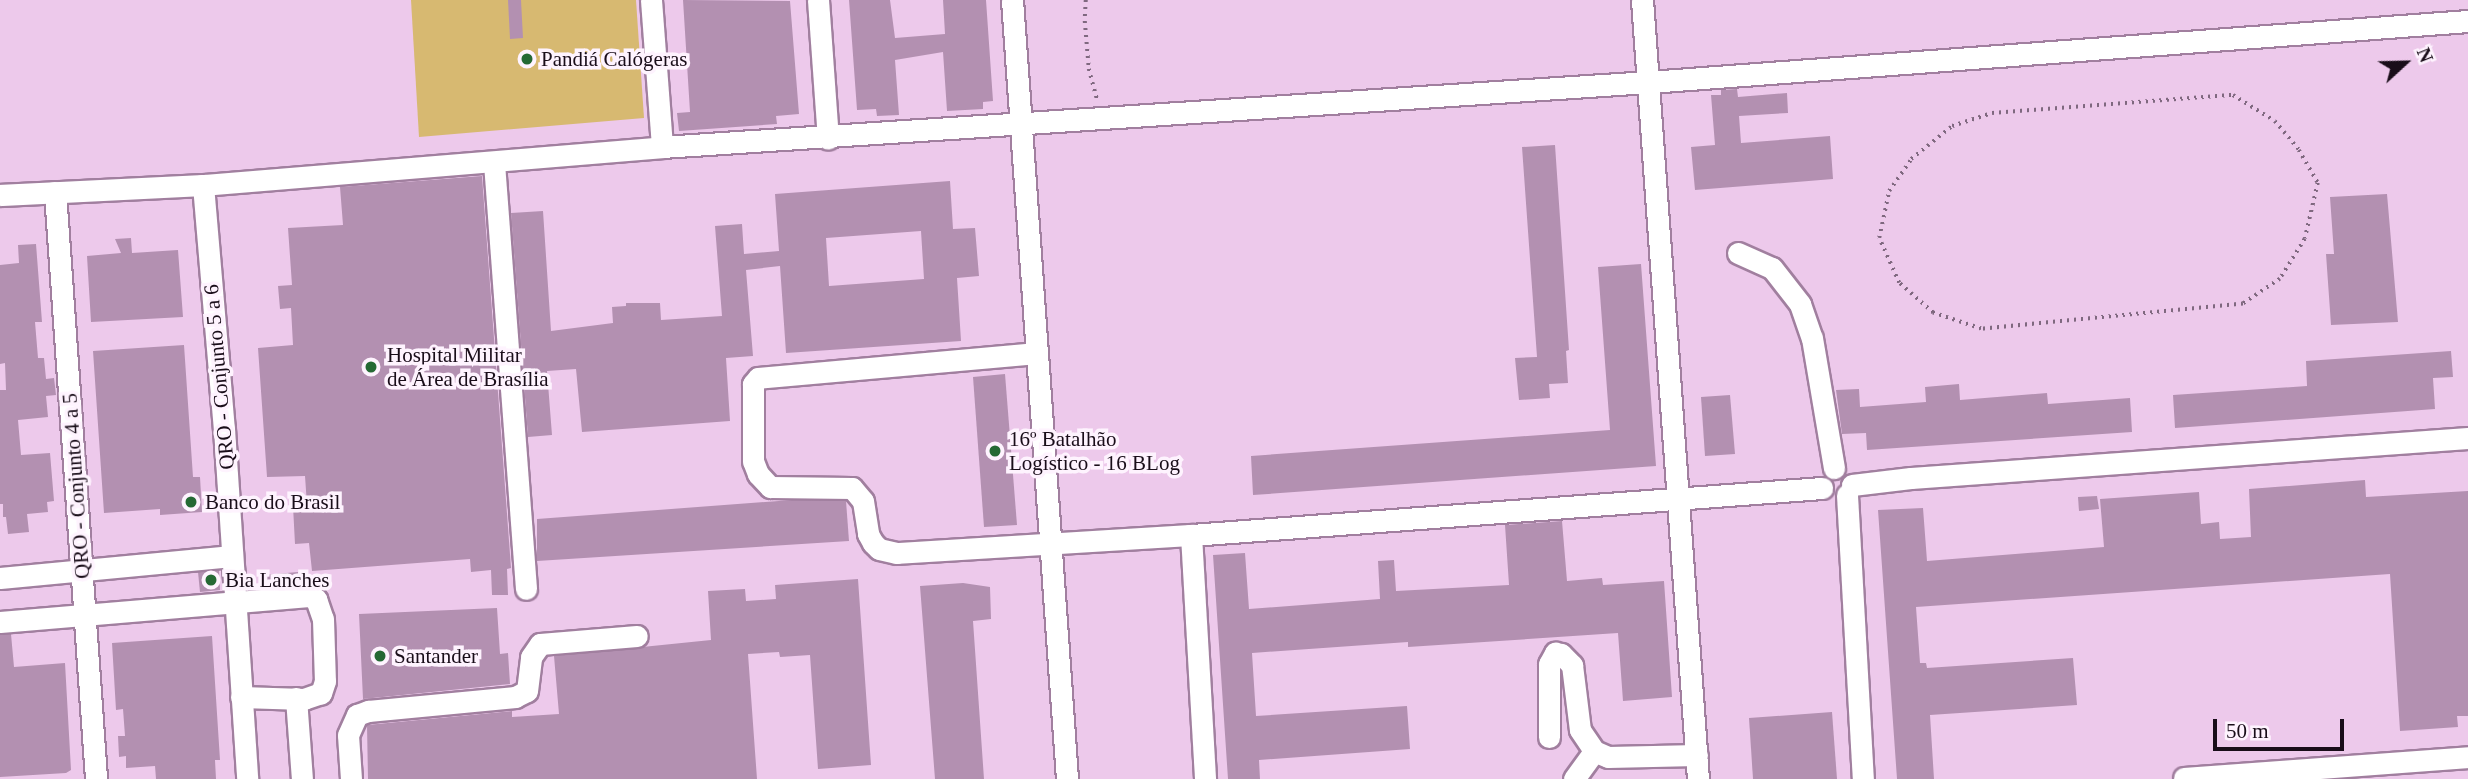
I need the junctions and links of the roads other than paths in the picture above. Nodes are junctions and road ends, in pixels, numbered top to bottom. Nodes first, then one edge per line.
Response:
1 (651, 0) edge
2 (818, 0) edge
3 (1012, 0) edge
4 (1642, 0) edge
5 (2468, 21) edge
6 (1649, 82) junction
7 (1021, 123) junction
8 (828, 139) junction
9 (662, 148) junction
10 (494, 163) junction
11 (203, 185) junction
12 (55, 192) junction
13 (0, 195) edge
14 (1738, 253) dead end
15 (1037, 353) junction
16 (2468, 438) edge
17 (1834, 468) junction
18 (1822, 488) junction
19 (1849, 490) junction
20 (1678, 501) junction
21 (1191, 535) junction
22 (1051, 545) junction
23 (232, 556) junction
24 (83, 570) junction
25 (0, 578) edge
26 (526, 589) dead end
27 (236, 604) junction
28 (85, 614) junction
29 (0, 622) edge
30 (637, 635) dead end
31 (241, 697) junction
32 (296, 698) junction
33 (1549, 737) dead end
34 (1594, 751) junction
35 (1697, 755) junction
36 (2468, 757) edge
37 (2184, 778) edge
38 (96, 779) edge
39 (247, 779) edge
40 (302, 779) edge
41 (351, 779) edge
42 (1067, 779) edge
43 (1205, 779) edge
44 (1574, 779) edge
45 (1698, 779) edge
46 (1863, 779) edge

1 - 9 street
2 - 8 street
3 - 7 street
4 - 6 street
5 - 6 street
6 - 7 street
6 - 20 street
7 - 8 street
7 - 15 street
8 - 9 street
9 - 10 street
10 - 11 street
10 - 26 street
11 - 12 street
11 - 23 street, QRO - Conjunto 5 a 6
12 - 13 street
12 - 24 street, QRO - Conjunto 4 a 5
14 - 17 street
15 - 22 street
15 - 22 street
16 - 19 street
17 - 18 street
17 - 19 street
18 - 19 street
18 - 20 street
19 - 46 street
20 - 21 street
20 - 35 street
21 - 22 street
21 - 43 street
22 - 42 street
23 - 24 street
23 - 27 street, QRO - Conjunto 5 a 6
24 - 25 street
24 - 28 street, QRO - Conjunto 4 a 5
27 - 28 street
27 - 31 street, QRO - Conjunto 5 a 6
27 - 32 street
28 - 29 street
28 - 38 street, QRO - Conjunto 4 a 5
30 - 41 street
31 - 32 street
31 - 39 street, QRO - Conjunto 5 a 6
32 - 40 street
33 - 34 street
34 - 35 street
34 - 44 street
35 - 45 street
36 - 37 street

